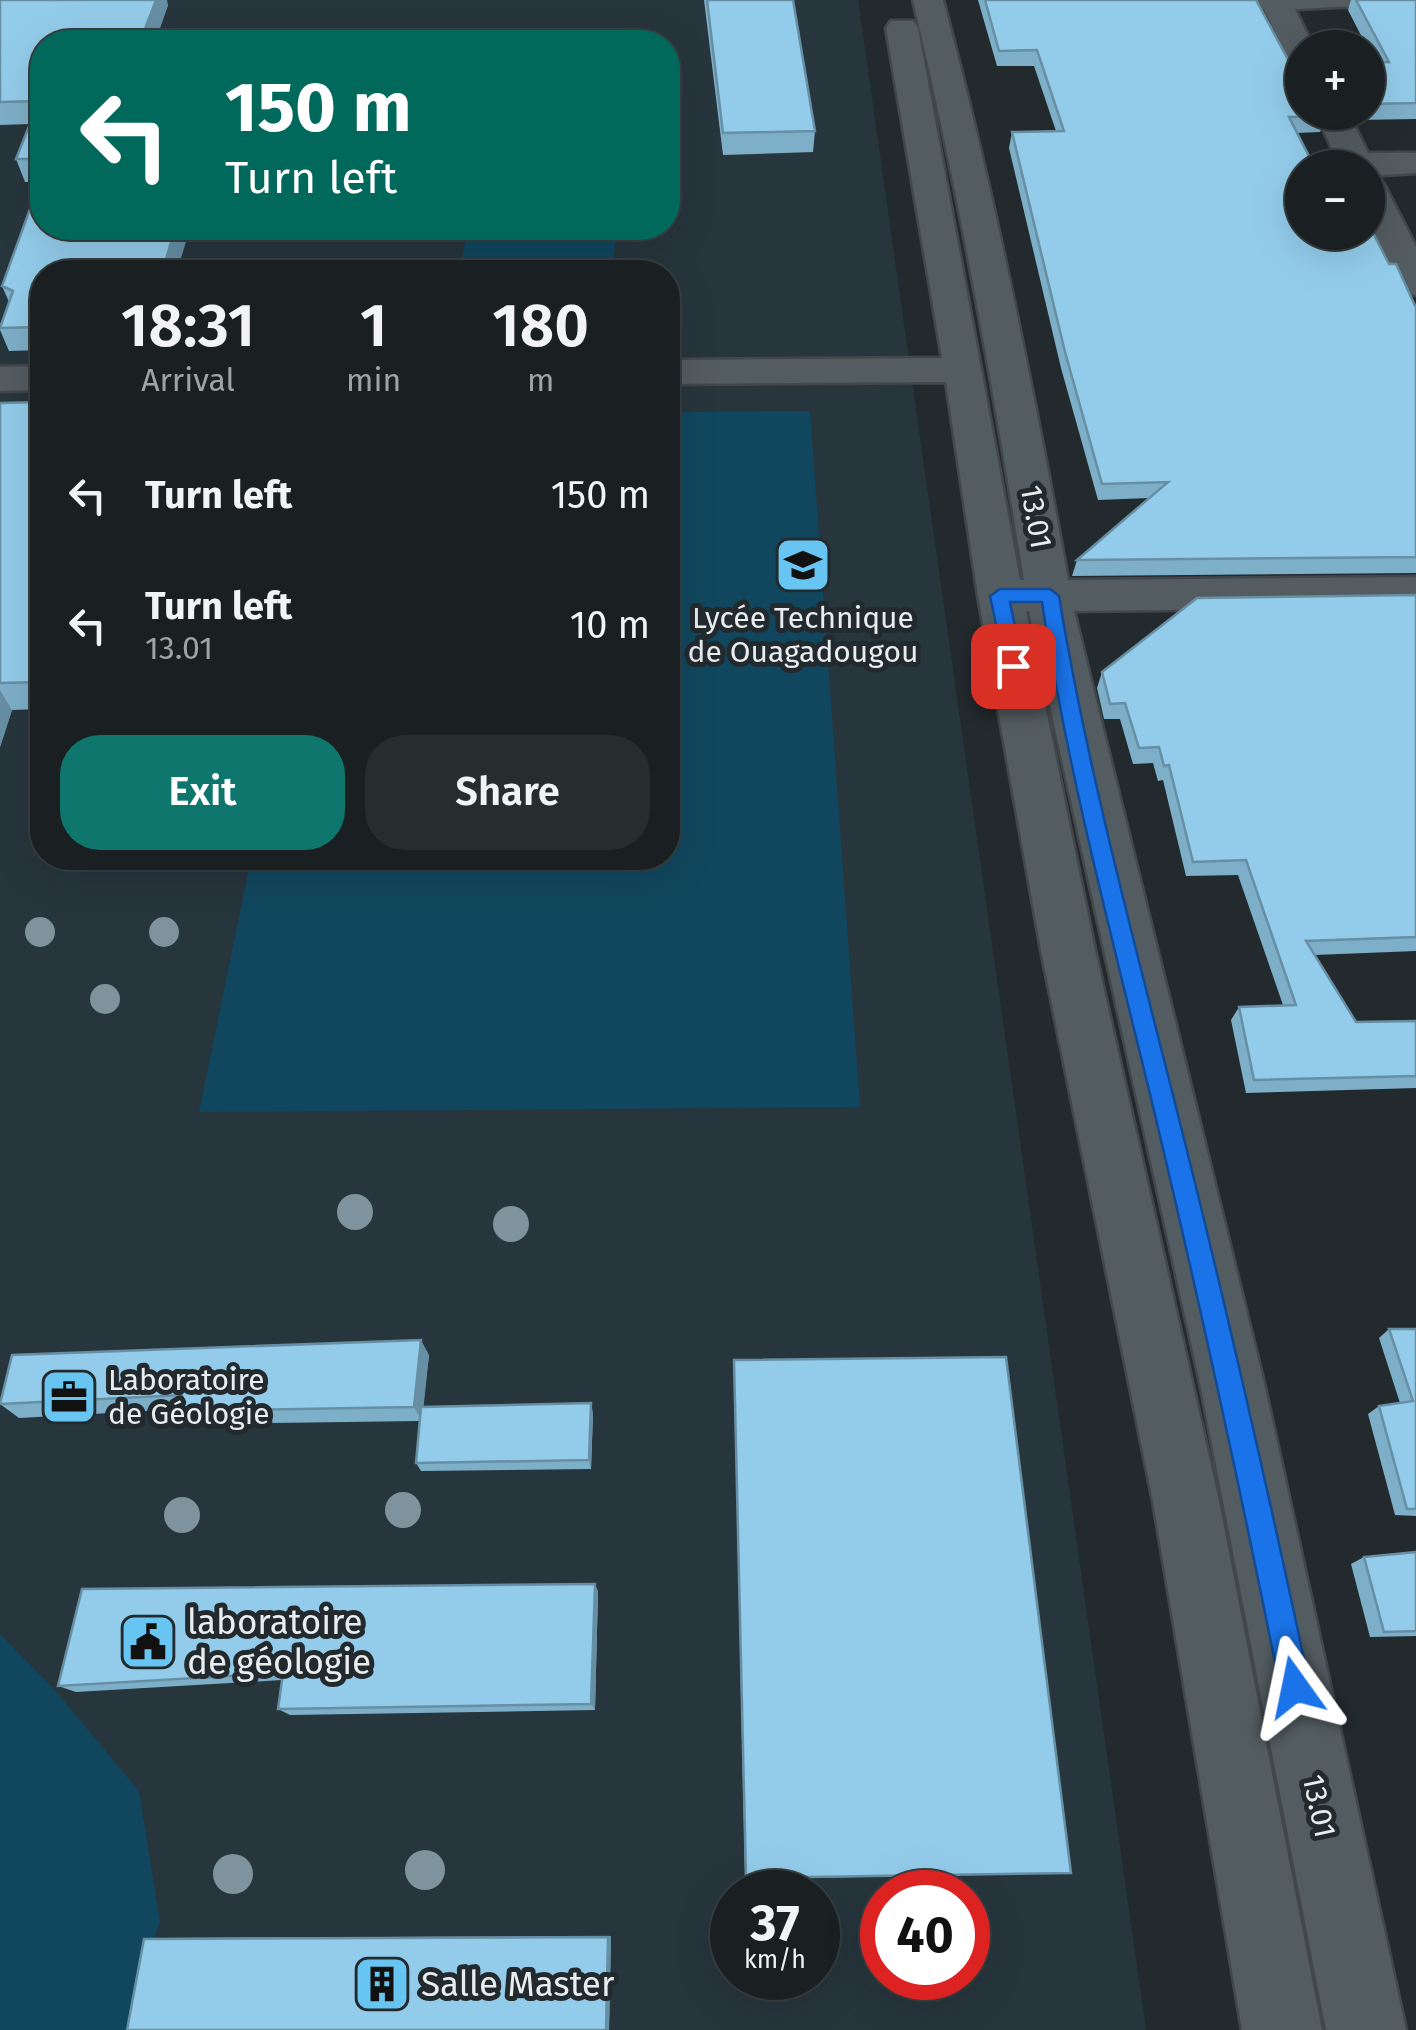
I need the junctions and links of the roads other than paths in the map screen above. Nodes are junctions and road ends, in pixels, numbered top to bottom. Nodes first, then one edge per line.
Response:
1 (899, 0) edge
2 (928, 0) edge
3 (1158, 0) edge
4 (1275, 0) edge
5 (1350, 0) edge
6 (1290, 30) edge
7 (1416, 164) edge
8 (1385, 169) edge
9 (1385, 221) edge
10 (1416, 284) edge
11 (964, 370) junction
12 (680, 372) edge
13 (30, 378) edge
14 (0, 379) edge
15 (1416, 592) edge
16 (1025, 596) junction
17 (1282, 2030) edge
18 (1366, 2030) edge

1 - 11 street, 13.01
2 - 16 street, 13.01
3 - 4 street
4 - 5 street
4 - 6 street
7 - 8 street
9 - 10 street
11 - 12 street
11 - 16 street, 13.01
13 - 14 street
15 - 16 street
16 - 17 street, 13.01
16 - 18 street, 13.01

